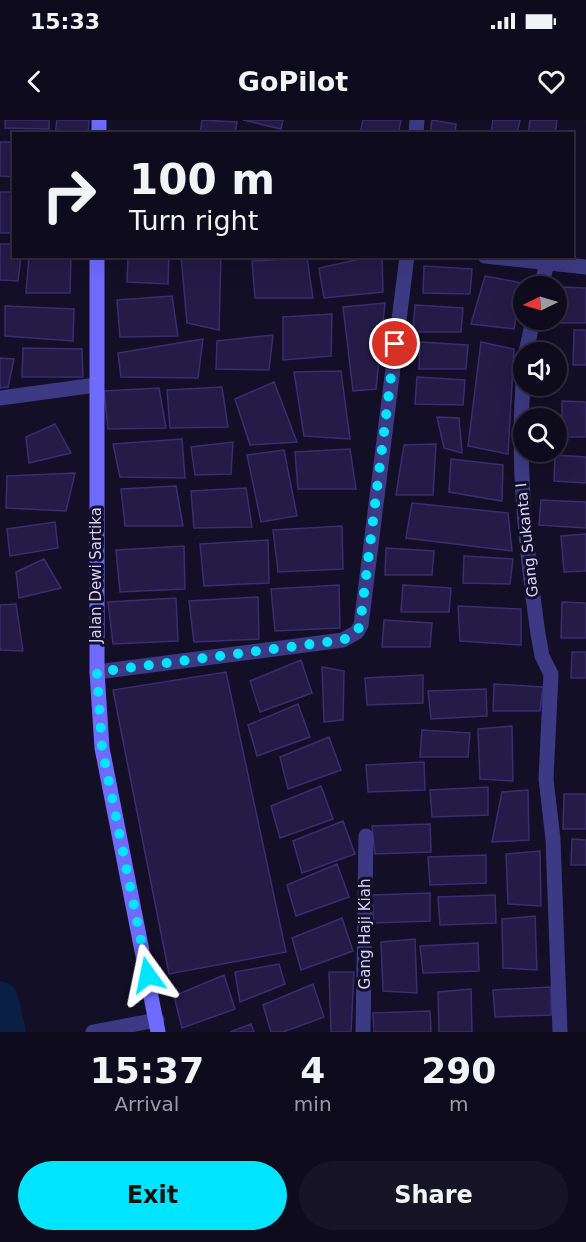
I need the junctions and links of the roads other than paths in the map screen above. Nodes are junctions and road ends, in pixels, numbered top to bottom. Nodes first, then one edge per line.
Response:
1 (97, 258) edge
2 (407, 258) edge
3 (500, 258) edge
4 (547, 264) junction
5 (586, 267) edge
6 (544, 276) edge
7 (96, 385) junction
8 (522, 396) edge
9 (0, 398) edge
10 (97, 672) junction
11 (366, 836) dead end
12 (158, 1026) edge
13 (93, 1032) edge
14 (363, 1032) edge
15 (560, 1032) edge

1 - 7 street, Jalan Dewi Sartika
2 - 10 street
3 - 4 street
4 - 5 street
4 - 6 street
7 - 9 street
7 - 10 street, Jalan Dewi Sartika
8 - 15 street, Gang Sukanta I
10 - 12 street, Jalan Dewi Sartika
11 - 14 street, Gang Haji Kiah
12 - 13 street

